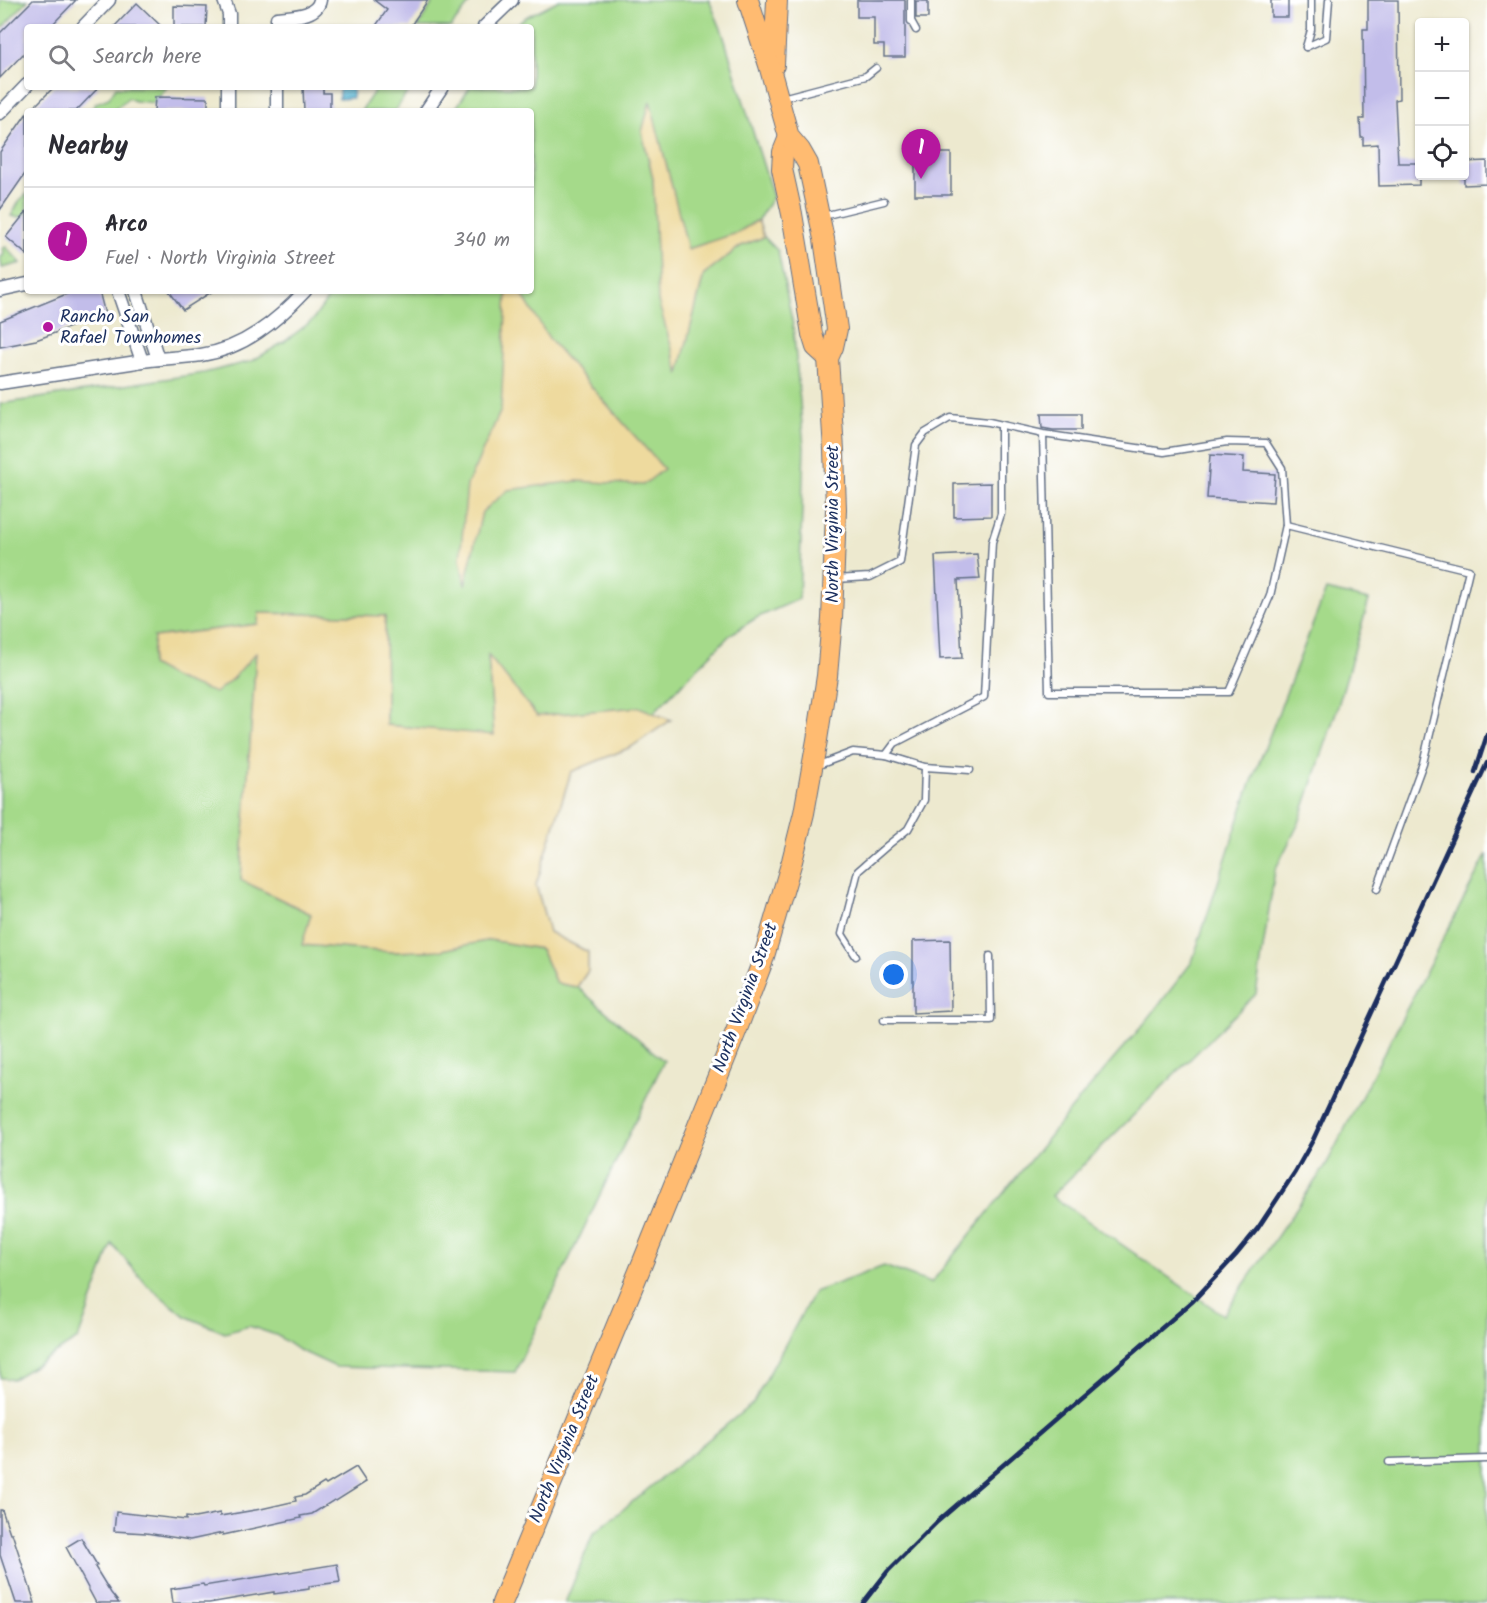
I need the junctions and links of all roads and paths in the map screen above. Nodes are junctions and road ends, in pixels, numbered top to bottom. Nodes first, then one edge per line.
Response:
1 (109, 0) edge
2 (224, 0) edge
3 (320, 0) edge
4 (512, 0) edge
5 (748, 0) edge
6 (777, 0) edge
7 (910, 0) edge
8 (1311, 0) edge
9 (1329, 0) edge
10 (86, 24) edge
11 (229, 24) edge
12 (277, 24) edge
13 (487, 24) edge
14 (916, 30) dead end
15 (876, 68) dead end
16 (24, 88) edge
17 (776, 89) junction
18 (228, 90) edge
19 (277, 90) edge
20 (440, 90) edge
21 (228, 108) edge
22 (277, 108) edge
23 (428, 108) edge
24 (0, 113) edge
25 (789, 137) junction
26 (884, 201) dead end
27 (820, 217) junction
28 (24, 285) edge
29 (0, 290) edge
30 (119, 294) edge
31 (137, 294) edge
32 (302, 294) edge
33 (828, 358) junction
34 (158, 359) junction
35 (142, 361) junction
36 (0, 383) edge
37 (1001, 424) junction
38 (1043, 434) junction
39 (1286, 525) junction
40 (834, 579) junction
41 (886, 755) junction
42 (925, 766) junction
43 (813, 767) junction
44 (970, 770) dead end
45 (1377, 889) dead end
46 (856, 956) dead end
47 (990, 956) dead end
48 (884, 1020) dead end
49 (1487, 1460) edge
50 (1389, 1462) dead end
51 (502, 1603) edge

1 - 10 street
2 - 11 street
3 - 12 street
4 - 13 street
5 - 17 main road, North Virginia Street
6 - 17 main road
7 - 14 lane
8 - 9 lane
15 - 17 lane
16 - 24 street
17 - 25 main road, North Virginia Street
18 - 21 street
19 - 22 street
20 - 23 street
25 - 27 main road, North Virginia Street
25 - 33 main road, North Virginia Street
26 - 27 lane
27 - 33 main road, North Virginia Street
28 - 29 street
30 - 35 street
31 - 34 street
32 - 34 street
33 - 40 main road, North Virginia Street
34 - 35 street
35 - 36 street
37 - 38 lane
37 - 40 lane
37 - 41 lane
38 - 39 lane
38 - 39 lane
39 - 45 lane
40 - 43 main road, North Virginia Street
41 - 42 lane
41 - 43 lane
42 - 44 lane
42 - 46 lane
43 - 51 main road, North Virginia Street
47 - 48 lane
49 - 50 lane

